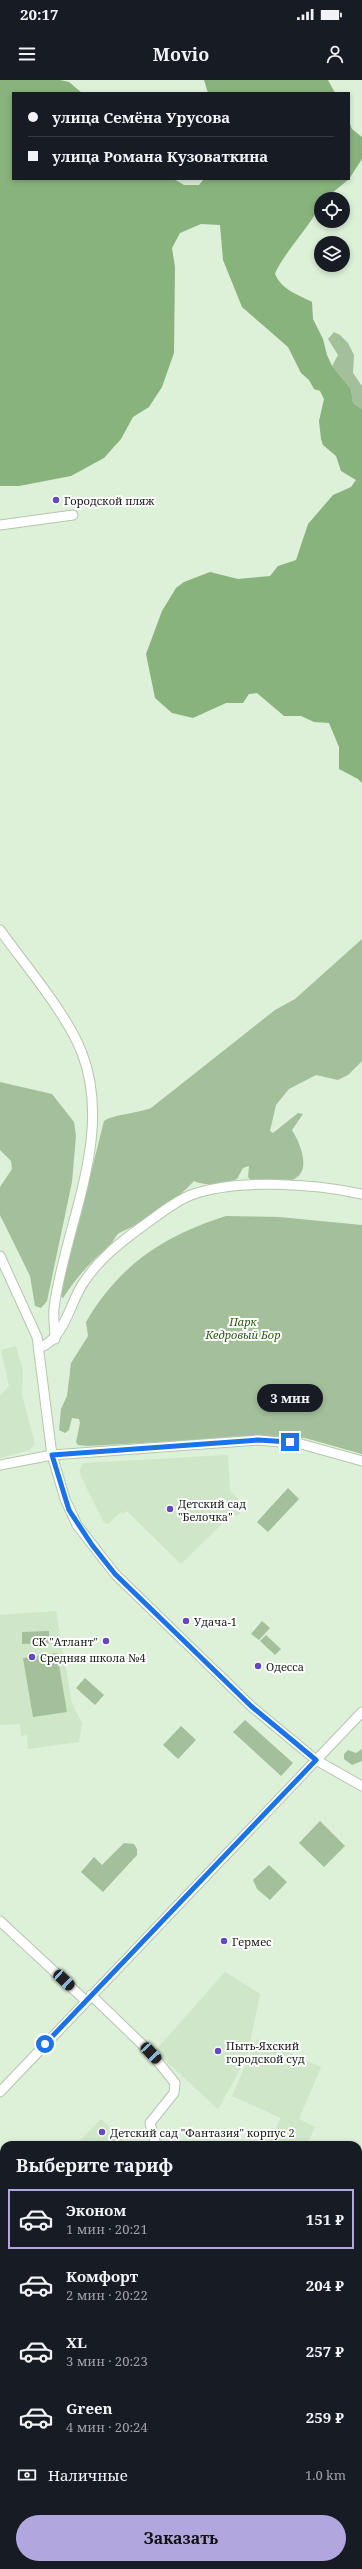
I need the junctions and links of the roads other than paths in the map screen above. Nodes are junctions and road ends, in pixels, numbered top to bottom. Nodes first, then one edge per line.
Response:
1 (73, 515) dead end
2 (0, 525) edge
3 (0, 930) edge
4 (362, 1194) edge
5 (0, 1256) edge
6 (55, 1338) junction
7 (39, 1348) junction
8 (52, 1455) junction
9 (362, 1461) edge
10 (0, 1465) edge
11 (362, 1712) edge
12 (316, 1760) junction
13 (362, 1786) edge
14 (0, 1921) edge
15 (88, 1998) junction
16 (0, 2092) edge
17 (155, 2141) edge

1 - 2 street
3 - 6 street
4 - 6 street
5 - 7 street
6 - 7 street
7 - 8 street
8 - 9 street
8 - 10 street
8 - 12 street
11 - 12 street
12 - 13 street
12 - 15 street
14 - 15 street
15 - 16 street
15 - 17 street

